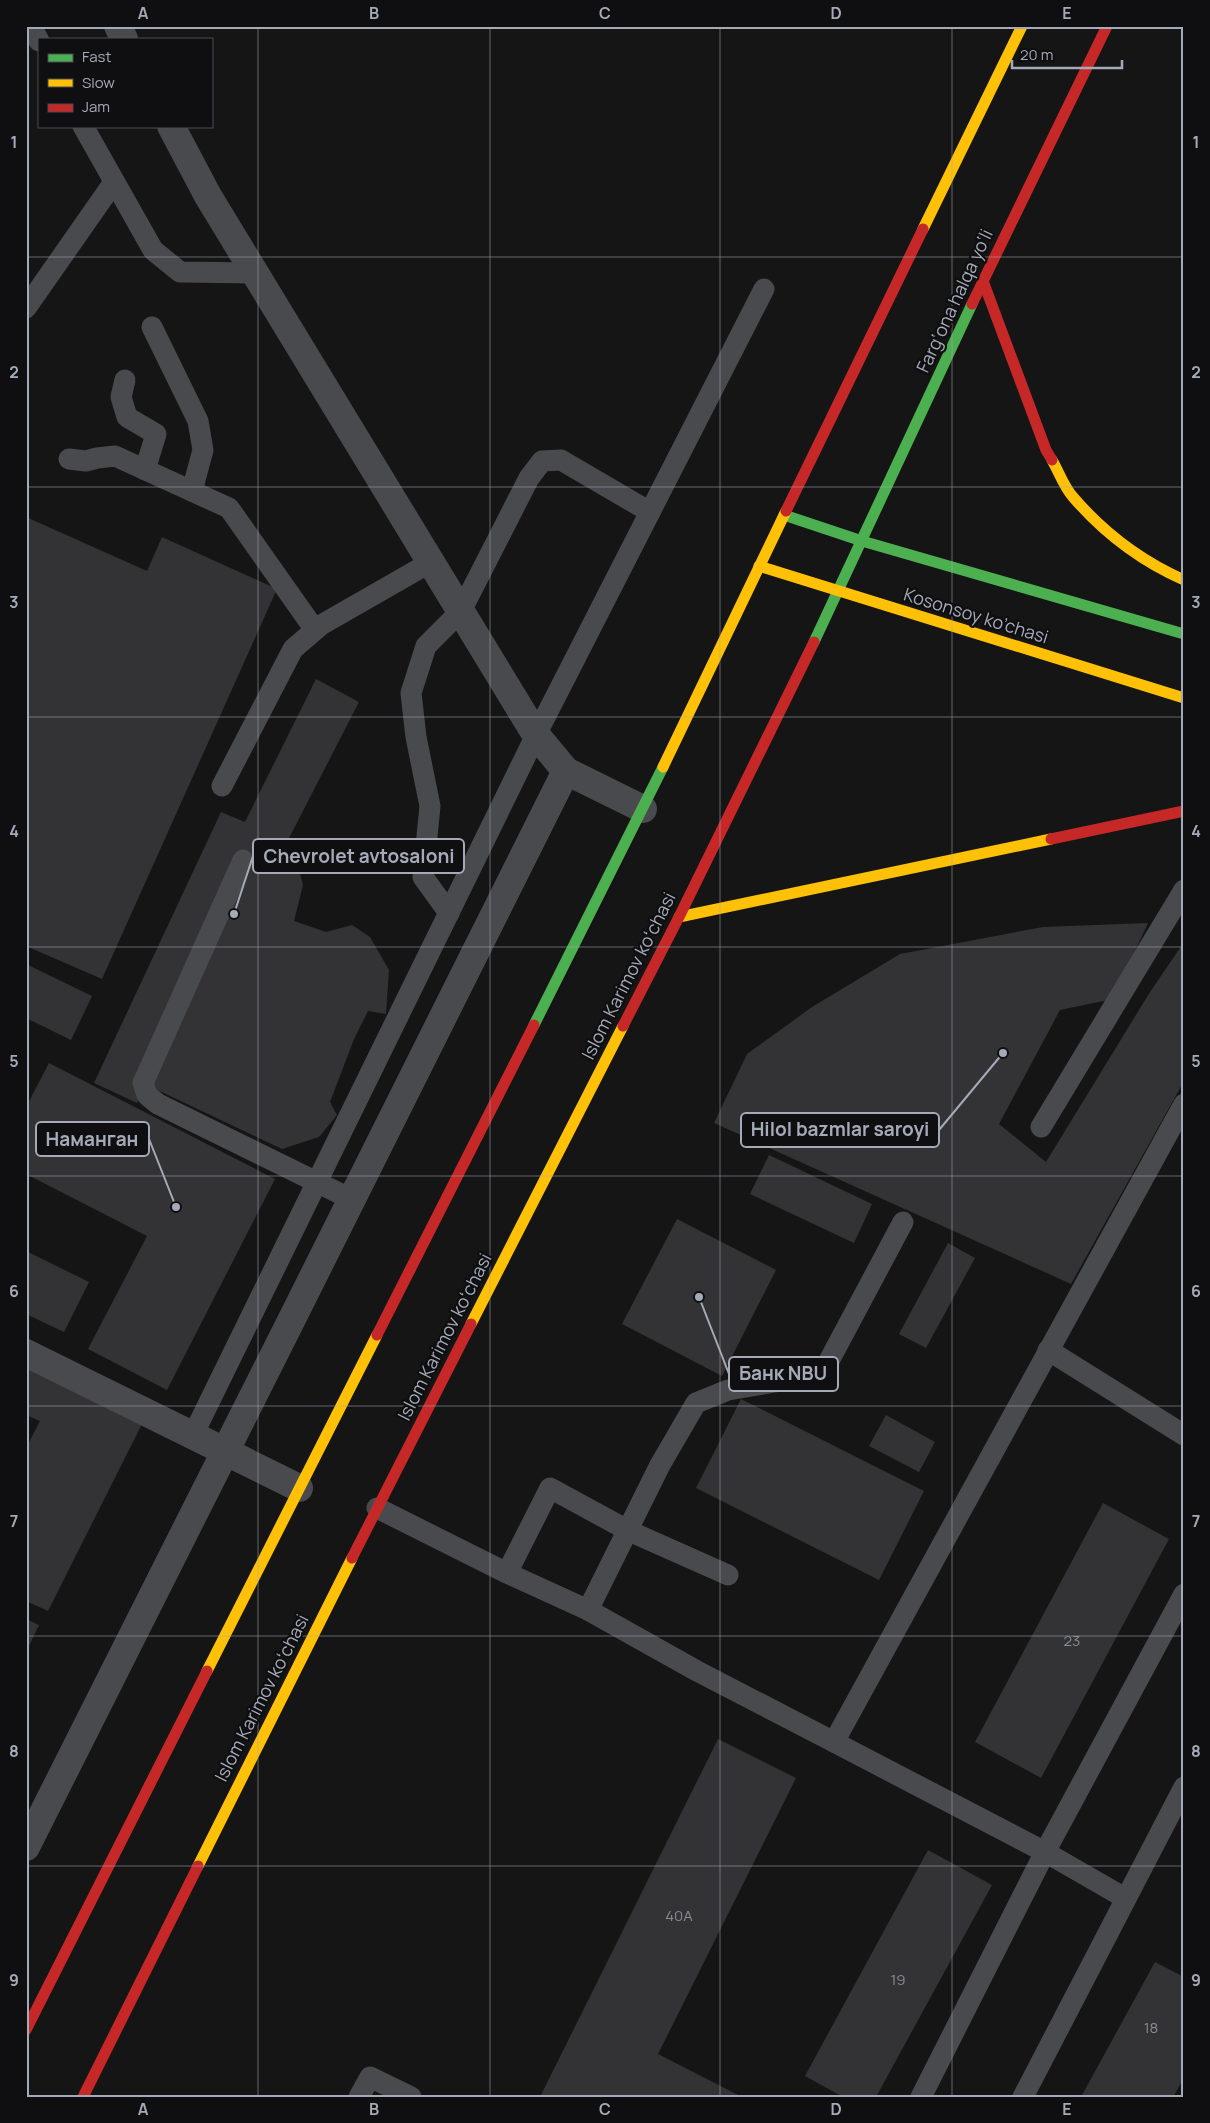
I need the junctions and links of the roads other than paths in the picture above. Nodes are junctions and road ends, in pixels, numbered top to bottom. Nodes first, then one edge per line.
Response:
1 (32, 26) edge
2 (118, 26) edge
3 (1022, 26) edge
4 (1107, 26) edge
5 (124, 38) edge
6 (38, 39) edge
7 (84, 128) edge
8 (171, 128) edge
9 (114, 182) junction
10 (254, 273) junction
11 (982, 281) junction
12 (764, 289) dead end
13 (26, 308) edge
14 (152, 327) dead end
15 (125, 380) dead end
16 (69, 459) dead end
17 (145, 470) junction
18 (192, 491) junction
19 (650, 512) junction
20 (784, 515) junction
21 (862, 541) junction
22 (432, 562) junction
23 (759, 566) junction
24 (1184, 580) edge
25 (838, 592) junction
26 (461, 611) junction
27 (316, 630) junction
28 (1184, 634) edge
29 (1184, 698) edge
30 (536, 735) junction
31 (566, 771) junction
32 (222, 786) dead end
33 (644, 809) junction
34 (1184, 811) edge
35 (243, 860) dead end
36 (1184, 890) edge
37 (448, 913) junction
38 (679, 917) junction
39 (1184, 1104) edge
40 (1041, 1127) dead end
41 (317, 1181) junction
42 (351, 1199) junction
43 (903, 1222) dead end
44 (1048, 1350) junction
45 (26, 1353) edge
46 (193, 1435) junction
47 (1184, 1435) edge
48 (226, 1452) junction
49 (299, 1488) junction
50 (377, 1508) junction
51 (629, 1531) junction
52 (507, 1573) junction
53 (728, 1575) dead end
54 (1184, 1594) edge
55 (588, 1610) junction
56 (834, 1742) junction
57 (1184, 1787) edge
58 (26, 1847) edge
59 (1045, 1852) junction
60 (1125, 1898) junction
61 (26, 2030) edge
62 (83, 2097) edge
63 (359, 2097) edge
64 (411, 2097) edge
65 (920, 2097) edge
66 (1023, 2097) edge

1 - 6 lane
2 - 5 street
3 - 20 main road
4 - 11 main road, Farg‘ona halqa yo‘li
7 - 9 lane
8 - 10 street
9 - 10 lane
9 - 13 lane
10 - 22 street
11 - 21 main road, Farg‘ona halqa yo‘li
11 - 24 main road
12 - 19 lane
14 - 18 lane
15 - 17 lane
16 - 17 lane
17 - 18 lane
18 - 27 lane
19 - 26 lane
19 - 30 lane
20 - 21 main road
20 - 23 main road
21 - 25 main road, Farg‘ona halqa yo‘li
21 - 28 main road
22 - 26 street
22 - 27 lane
23 - 25 main road, Kosonsoy ko’chasi
23 - 33 main road
25 - 29 main road, Kosonsoy ko’chasi
25 - 38 main road, Islom Karimov koʻchasi
26 - 30 street
26 - 37 lane
27 - 32 lane
30 - 31 street
30 - 37 lane
31 - 33 street
31 - 42 street
33 - 49 main road
34 - 38 main road
35 - 41 lane
36 - 40 lane
37 - 41 lane
38 - 50 main road, Islom Karimov koʻchasi
39 - 44 lane
41 - 42 lane
41 - 46 lane
42 - 48 street
43 - 51 lane
44 - 47 lane
44 - 56 lane
45 - 46 street
46 - 48 street
48 - 49 street
48 - 58 street
49 - 61 main road
50 - 52 lane
50 - 62 main road, Islom Karimov koʻchasi
51 - 52 lane
51 - 53 lane
51 - 55 lane
52 - 55 lane
54 - 59 lane
55 - 56 lane
56 - 59 lane
57 - 60 lane
59 - 60 lane
59 - 65 lane
60 - 66 lane
63 - 64 lane

